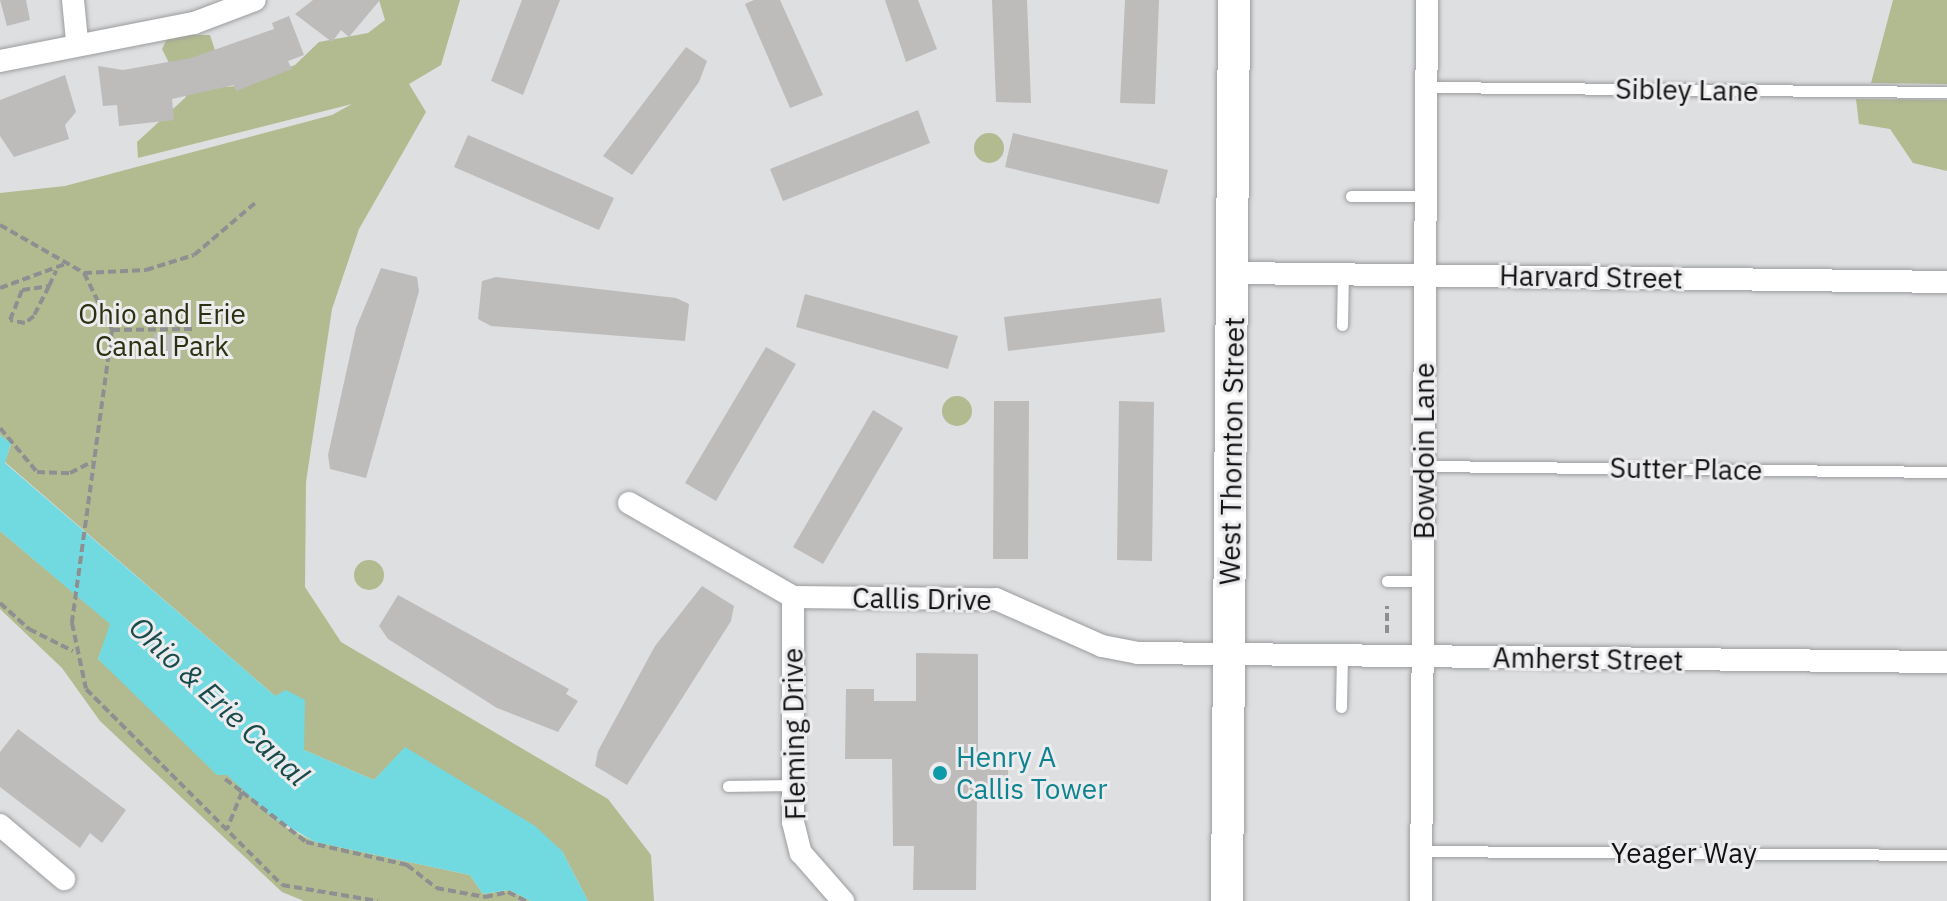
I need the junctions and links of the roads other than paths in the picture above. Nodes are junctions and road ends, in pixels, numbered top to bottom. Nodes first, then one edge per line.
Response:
1 (73, 0) edge
2 (255, 0) edge
3 (1234, 0) edge
4 (1427, 0) edge
5 (77, 41) junction
6 (0, 61) edge
7 (1427, 87) junction
8 (1947, 92) edge
9 (1351, 196) dead end
10 (1426, 196) junction
11 (1235, 273) junction
12 (1343, 275) junction
13 (1426, 275) junction
14 (1947, 282) edge
15 (1342, 325) dead end
16 (1425, 466) junction
17 (1947, 472) edge
18 (629, 503) dead end
19 (1387, 581) dead end
20 (1424, 581) junction
21 (793, 597) junction
22 (1228, 654) junction
23 (1342, 656) junction
24 (1423, 657) junction
25 (1947, 662) edge
26 (1341, 707) dead end
27 (791, 785) junction
28 (728, 786) dead end
29 (0, 825) edge
30 (1422, 851) junction
31 (1947, 855) edge
32 (64, 879) dead end
33 (843, 901) edge
34 (1227, 901) edge
35 (1421, 901) edge

1 - 5 street
2 - 5 street
3 - 11 main road, West Thornton Street
4 - 7 street, Bowdoin Lane
5 - 6 street
7 - 8 lane, Sibley Lane
7 - 10 street, Bowdoin Lane
9 - 10 lane
10 - 13 street, Bowdoin Lane
11 - 12 street, Harvard Street
11 - 22 main road, West Thornton Street
12 - 13 street, Harvard Street
12 - 15 lane
13 - 14 street, Harvard Street
13 - 16 street, Bowdoin Lane
16 - 17 lane, Sutter Place
16 - 20 street, Bowdoin Lane
18 - 21 street, Callis Drive
19 - 20 lane
20 - 24 street, Bowdoin Lane
21 - 22 street, Callis Drive
21 - 27 street, Fleming Drive
22 - 23 street, Amherst Street
22 - 34 main road, West Thornton Street
23 - 24 street, Amherst Street
23 - 26 lane
24 - 25 street, Amherst Street
24 - 30 street, Bowdoin Lane
27 - 28 lane
27 - 33 street, Fleming Drive
29 - 32 street
30 - 31 lane, Yeager Way
30 - 35 street, Bowdoin Lane

